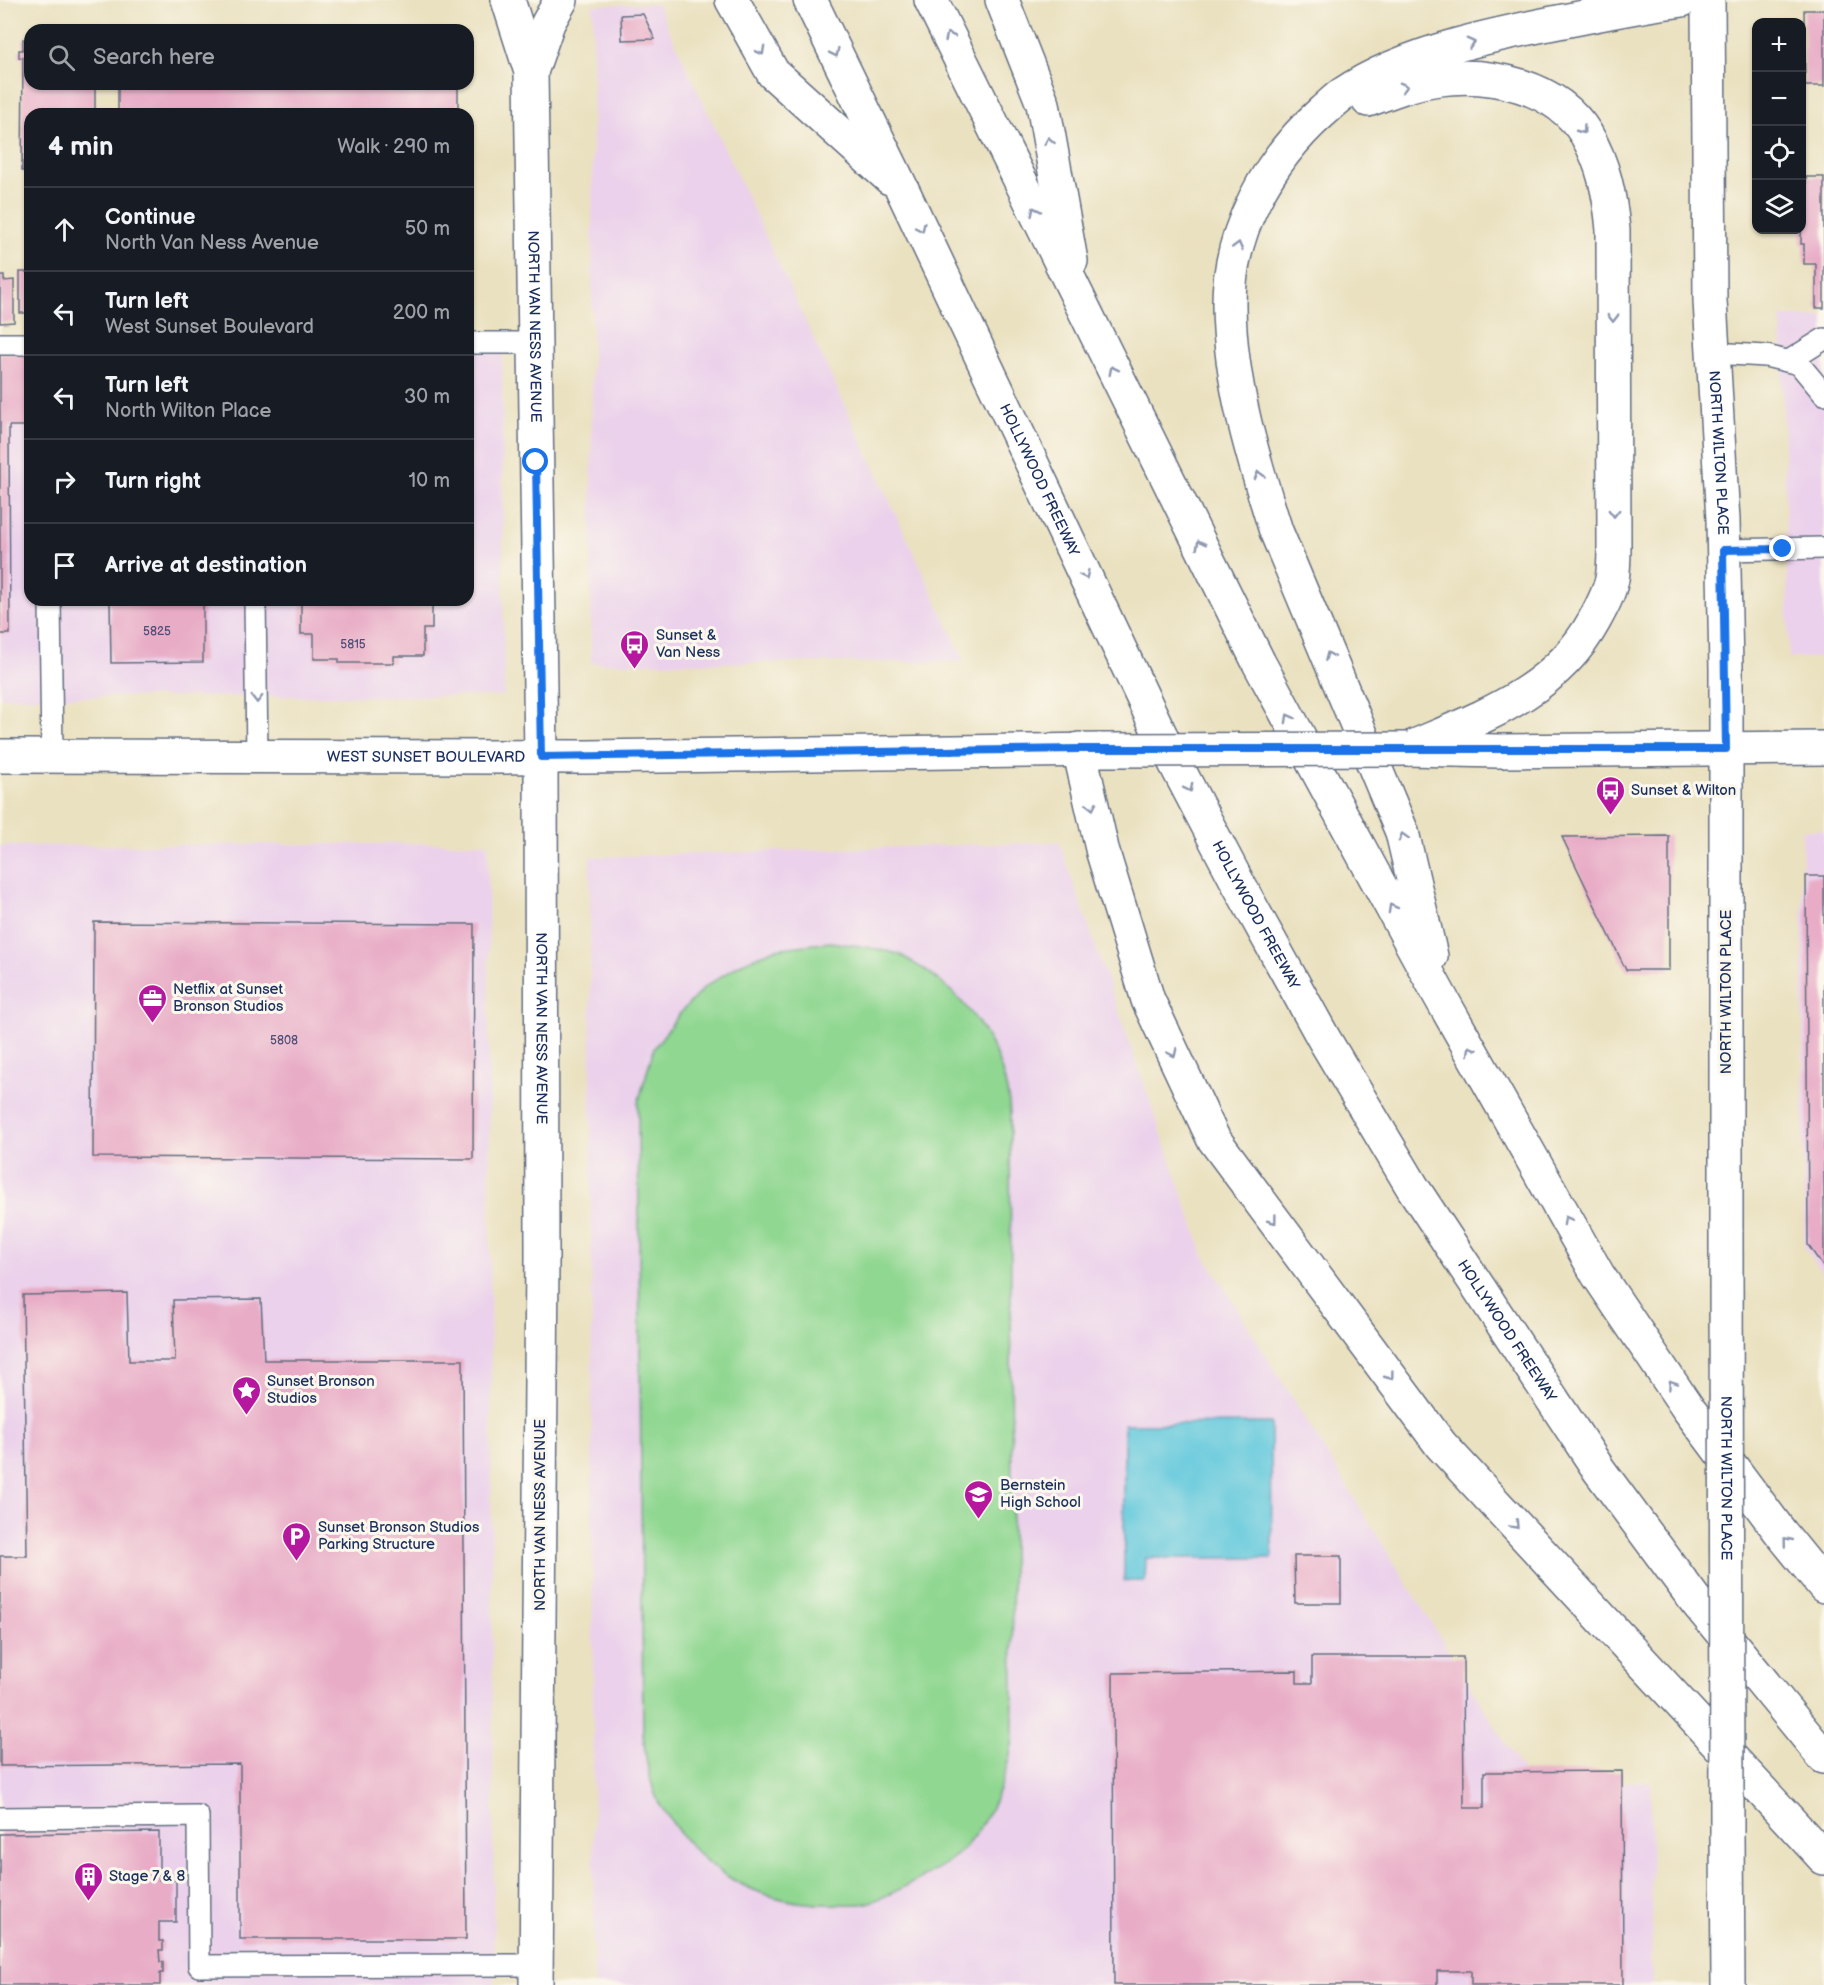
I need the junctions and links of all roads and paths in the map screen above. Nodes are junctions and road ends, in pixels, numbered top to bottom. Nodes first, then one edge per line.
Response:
1 (508, 0) edge
2 (561, 0) edge
3 (732, 0) edge
4 (810, 0) edge
5 (931, 0) edge
6 (1002, 0) edge
7 (1682, 0) edge
8 (1708, 0) edge
9 (531, 72) junction
10 (1281, 156) junction
11 (902, 189) junction
12 (1079, 301) junction
13 (1824, 339) edge
14 (474, 343) edge
15 (535, 343) junction
16 (24, 344) edge
17 (0, 345) edge
18 (1713, 353) junction
19 (1789, 361) junction
20 (1824, 394) edge
21 (1824, 548) edge
22 (1723, 550) junction
23 (50, 606) edge
24 (255, 606) edge
25 (1824, 748) edge
26 (1408, 749) junction
27 (1726, 749) junction
28 (1090, 750) junction
29 (0, 756) edge
30 (52, 756) junction
31 (257, 757) junction
32 (541, 757) junction
33 (1440, 996) junction
34 (1824, 1586) edge
35 (1824, 1757) edge
36 (0, 1818) edge
37 (1824, 1858) edge
38 (536, 1975) edge
39 (1728, 1985) edge

1 - 9 main road, NORTH VAN NESS AVENUE
2 - 9 main road, NORTH VAN NESS AVENUE
3 -> 11 main road
4 -> 11 main road, HOLLYWOOD FREEWAY
12 -> 5 main road
12 -> 6 main road
10 -> 7 main road
8 - 18 main road, NORTH WILTON PLACE
9 - 15 main road, NORTH VAN NESS AVENUE
10 -> 26 main road
33 -> 10 main road
11 -> 35 main road, HOLLYWOOD FREEWAY
33 -> 12 main road
13 - 19 lane
14 - 15 lane
15 - 32 main road, NORTH VAN NESS AVENUE
16 - 17 lane
18 - 19 lane
18 - 22 main road, NORTH WILTON PLACE
19 - 20 lane
21 - 22 lane
22 - 27 main road, NORTH WILTON PLACE
23 - 30 lane
24 -> 31 lane
25 - 27 main road, WEST SUNSET BOULEVARD
26 - 27 main road, WEST SUNSET BOULEVARD
26 - 28 main road, WEST SUNSET BOULEVARD, bridge
27 - 39 main road, NORTH WILTON PLACE, bridge
28 - 32 main road, WEST SUNSET BOULEVARD
28 -> 37 main road
29 - 30 main road, WEST SUNSET BOULEVARD
30 - 31 main road, WEST SUNSET BOULEVARD
31 - 32 main road, WEST SUNSET BOULEVARD
32 - 38 main road, NORTH VAN NESS AVENUE
34 -> 33 main road
36 - 38 lane

